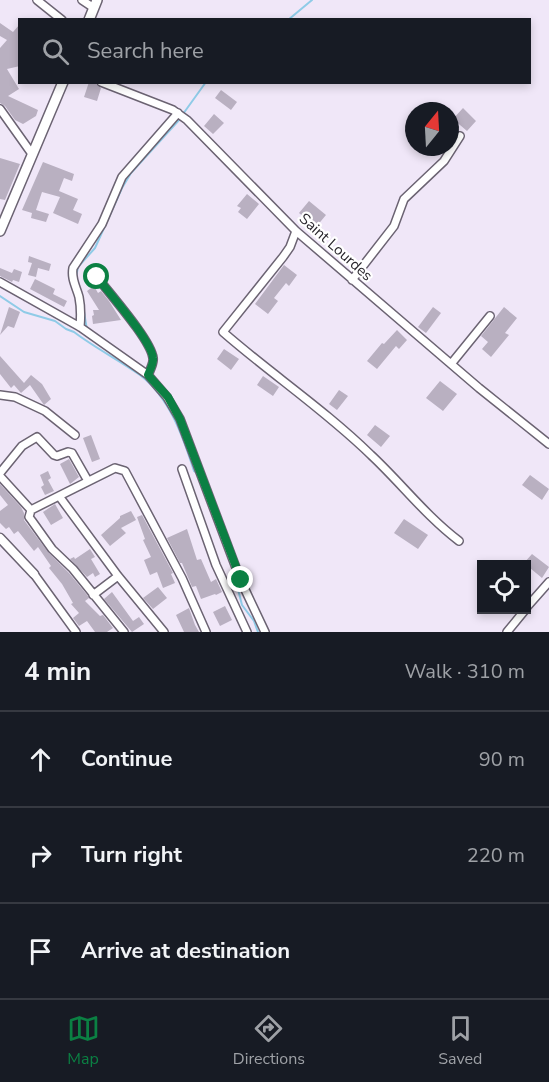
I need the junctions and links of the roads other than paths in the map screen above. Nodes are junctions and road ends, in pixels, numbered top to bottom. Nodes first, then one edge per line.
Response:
1 (36, 0) edge
2 (82, 0) edge
3 (95, 4) edge
4 (59, 18) edge
5 (62, 84) edge
6 (106, 84) edge
7 (0, 109) edge
8 (181, 116) junction
9 (460, 136) dead end
10 (32, 154) junction
11 (0, 231) edge
12 (296, 231) junction
13 (97, 277) dead end
14 (352, 280) junction
15 (0, 282) edge
16 (490, 316) dead end
17 (82, 328) junction
18 (452, 364) junction
19 (148, 375) junction
20 (0, 395) edge
21 (75, 435) dead end
22 (549, 444) edge
23 (182, 469) dead end
24 (0, 475) edge
25 (88, 482) junction
26 (59, 496) junction
27 (31, 510) junction
28 (0, 538) edge
29 (459, 541) dead end
30 (34, 574) joint
31 (118, 576) junction
32 (549, 582) edge
33 (93, 595) junction
34 (531, 603) edge
35 (522, 614) edge
36 (76, 632) edge
37 (124, 632) edge
38 (164, 632) edge
39 (206, 632) edge
40 (248, 632) edge
41 (265, 632) edge
42 (507, 632) edge

1 - 4 street
2 - 3 street
5 - 10 main road
6 - 8 street, Saint Lourdes
7 - 10 street
8 - 12 street, Saint Lourdes
8 - 17 street
9 - 14 street
10 - 11 main road
12 - 14 street, Saint Lourdes
12 - 29 street
13 - 19 street
14 - 18 street, Saint Lourdes
15 - 17 street
16 - 18 street
17 - 19 street
18 - 22 street, Saint Lourdes
19 - 41 street
20 - 21 street
23 - 40 street
24 - 25 street
24 - 27 street
25 - 26 street
25 - 39 street
26 - 27 street
26 - 31 street
27 - 33 street
28 - 30 street
30 - 36 street
31 - 33 street
31 - 38 street
32 - 34 street
33 - 37 street
35 - 42 street

